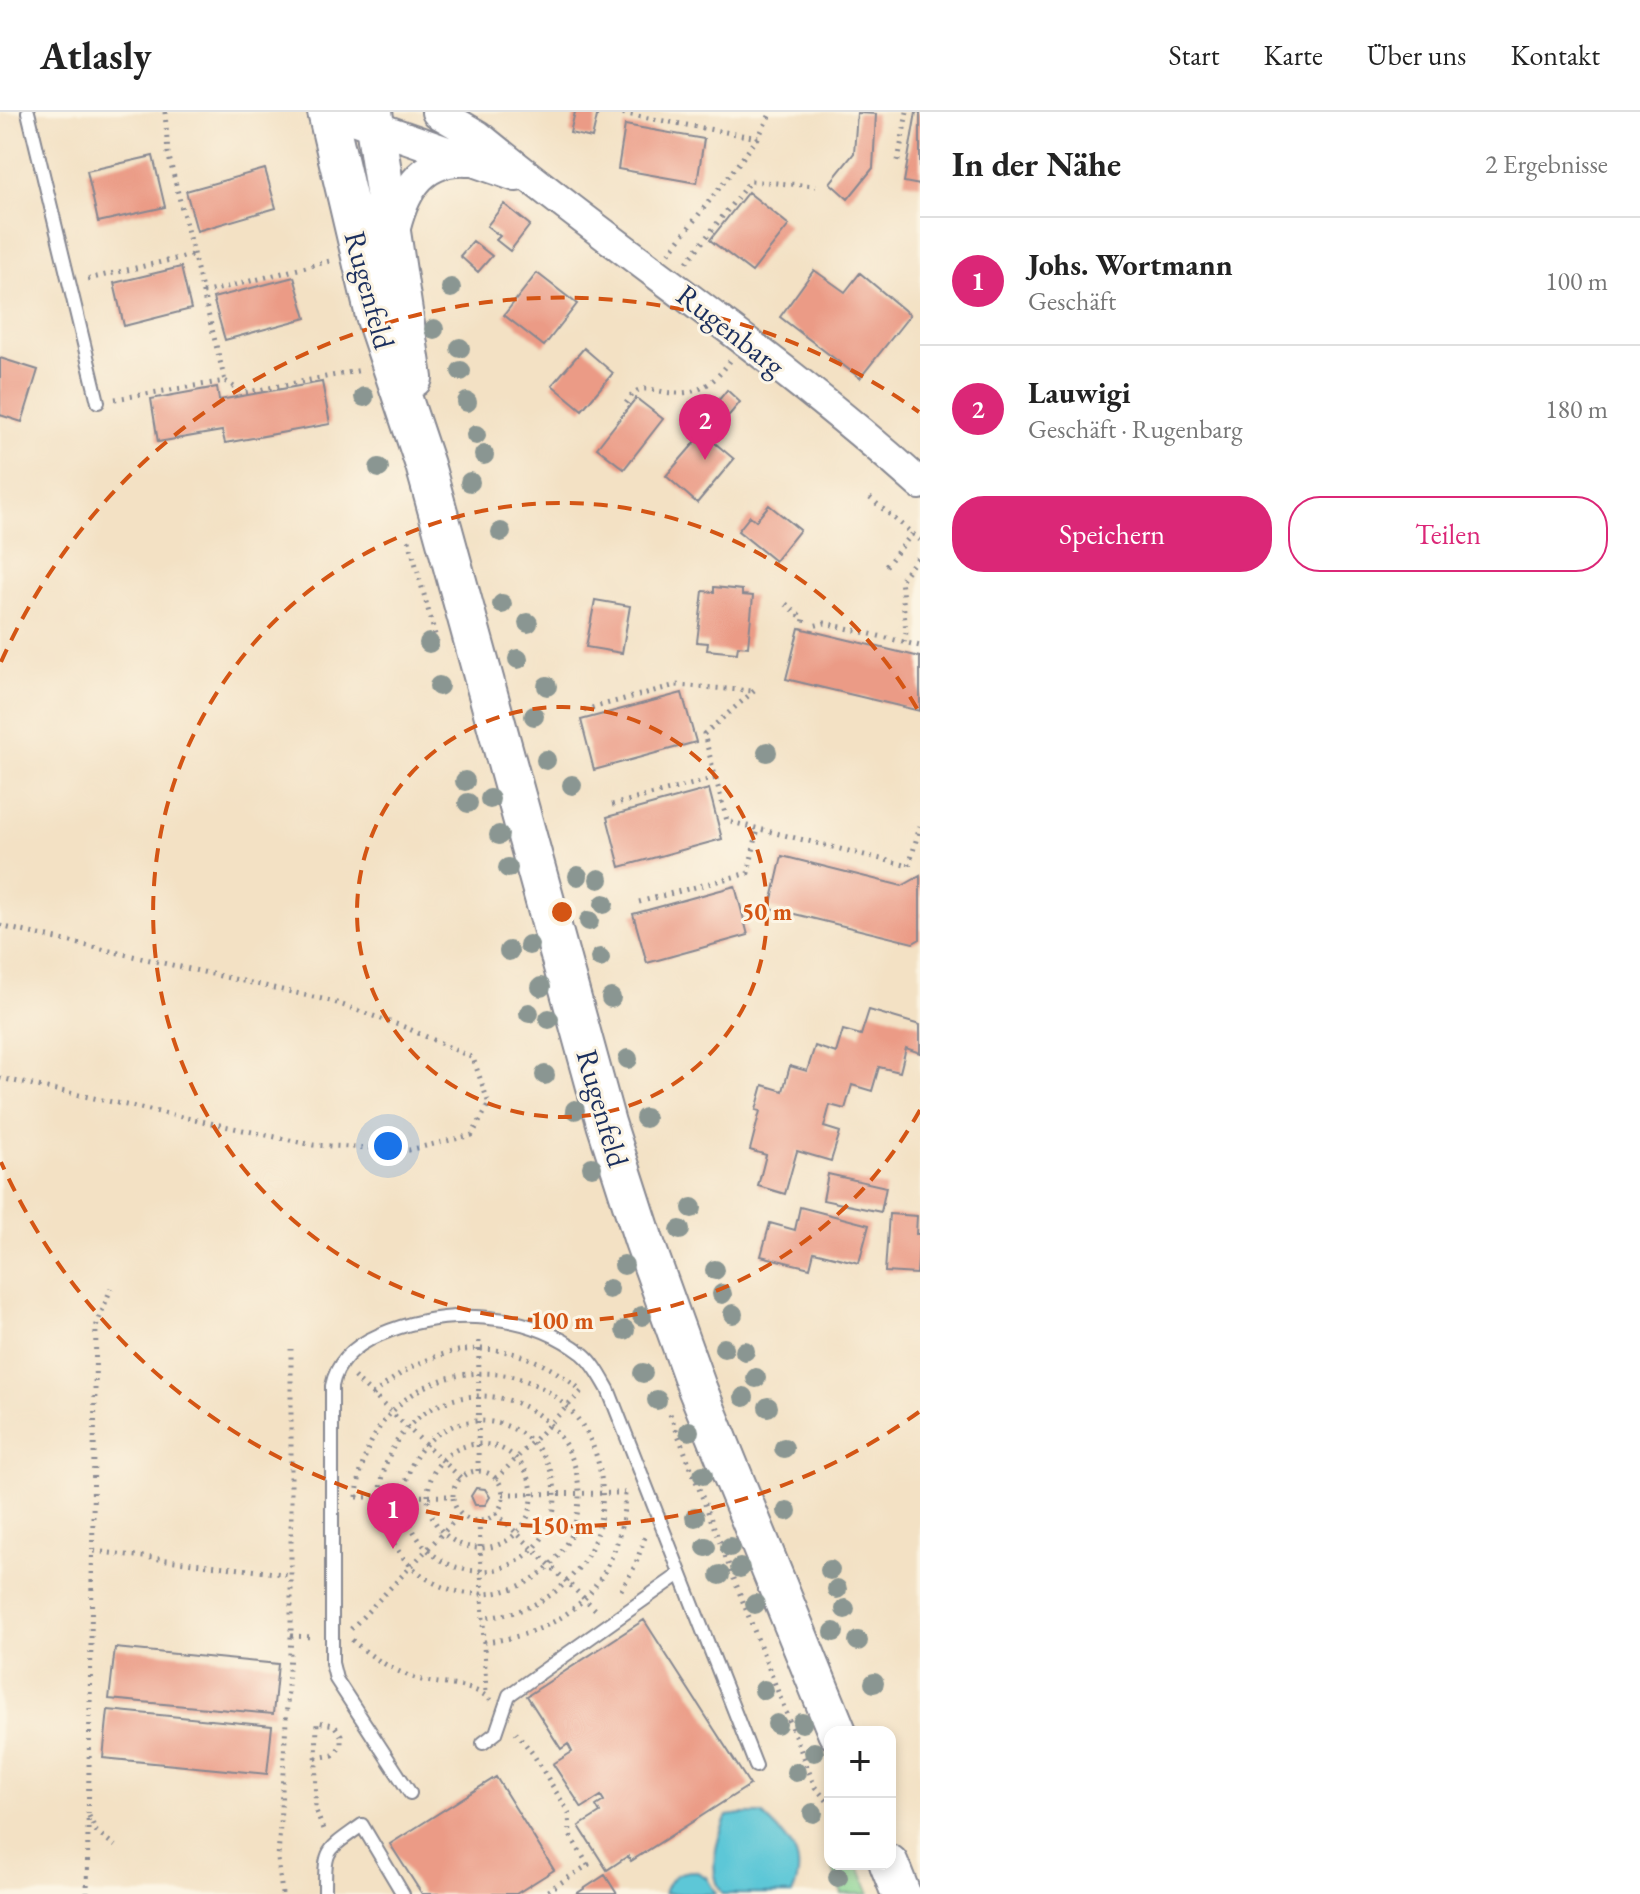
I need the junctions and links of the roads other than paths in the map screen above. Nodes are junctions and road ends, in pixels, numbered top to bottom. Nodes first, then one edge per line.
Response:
1 (28, 112) edge
2 (330, 112) edge
3 (437, 112) edge
4 (374, 120) edge
5 (467, 161) junction
6 (536, 183) junction
7 (393, 240) junction
8 (98, 402) road end
9 (425, 465) junction
10 (920, 484) edge
11 (680, 1574) junction
12 (835, 1726) edge
13 (483, 1743) dead end
14 (756, 1766) dead end
15 (410, 1793) dead end
16 (891, 1870) edge
17 (325, 1894) edge
18 (403, 1894) edge
19 (901, 1894) edge

1 - 8 lane
2 - 4 street, Rugenbarg
2 - 9 main road, Rugenfeld
3 - 6 street, Rugenbarg
4 - 5 street, Rugenbarg
4 - 7 main road, Rugenfeld
5 - 6 street, Rugenbarg
5 - 7 street
6 - 10 street, Rugenbarg
7 - 9 main road, Rugenfeld
9 - 12 main road, Rugenfeld
11 - 13 lane
11 - 14 lane
11 - 15 lane
16 - 19 main road
17 - 18 lane

